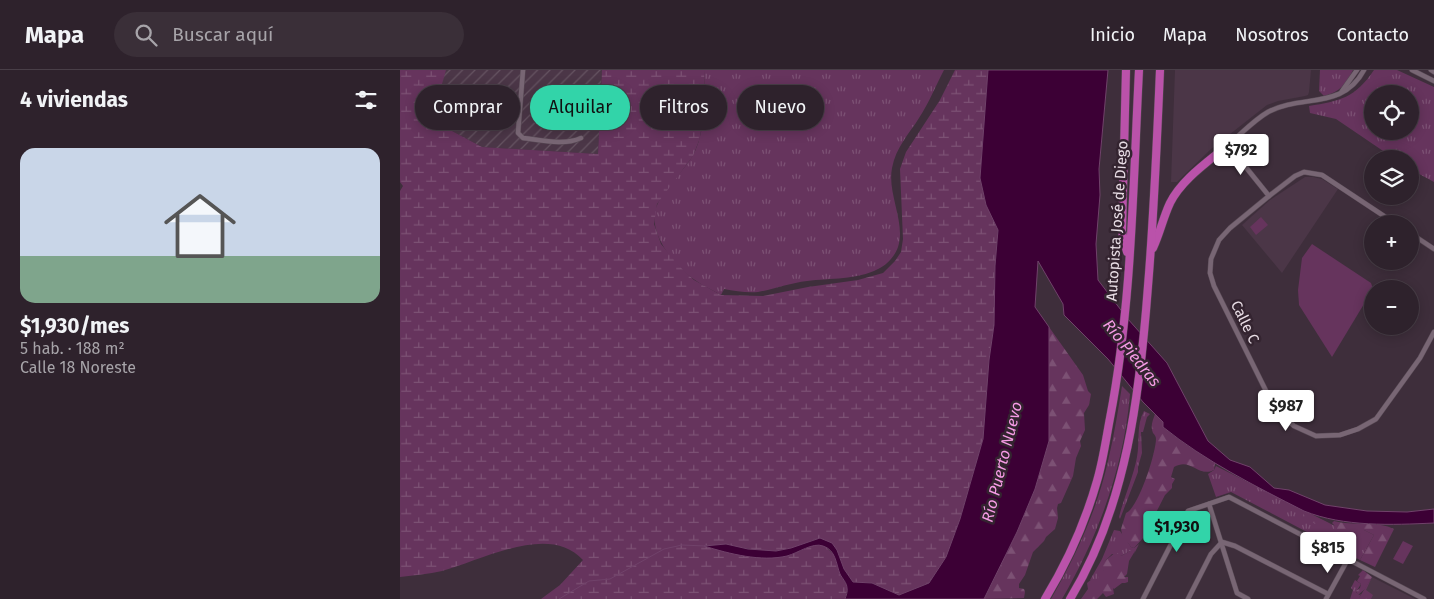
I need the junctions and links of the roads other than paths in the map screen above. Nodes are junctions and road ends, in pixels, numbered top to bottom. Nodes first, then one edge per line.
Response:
1 (523, 70) edge
2 (1126, 70) edge
3 (1140, 70) edge
4 (1160, 70) edge
5 (1357, 70) edge
6 (1365, 70) edge
7 (1412, 70) edge
8 (1434, 81) edge
9 (1337, 96) junction
10 (581, 138) dead end
11 (1228, 145) junction
12 (1269, 196) junction
13 (1382, 215) edge
14 (1419, 239) edge
15 (1434, 249) edge
16 (1151, 252) junction
17 (1129, 263) junction
18 (1434, 332) edge
19 (1432, 340) edge
20 (1209, 504) junction
21 (1222, 542) junction
22 (1348, 559) junction
23 (1237, 593) junction
24 (1327, 597) edge
25 (1045, 599) edge
26 (1070, 599) edge
27 (1142, 599) edge
28 (1188, 599) edge
29 (1234, 599) edge
30 (1248, 599) edge
31 (1424, 599) edge

1 - 10 street
2 - 17 highway
3 - 17 highway, Autopista José de Diego
4 - 16 highway
5 - 9 street
6 - 9 street
7 - 8 street
9 - 11 street
11 - 12 street
11 - 16 highway
12 - 13 street, Calle C
12 - 19 street, Calle C
14 - 15 street
16 - 26 highway
17 - 25 highway, Autopista José de Diego
18 - 19 street, Calle C
20 - 21 street
20 - 22 street
20 - 27 street
21 - 23 street
21 - 24 street
21 - 28 street
22 - 24 street
22 - 31 street
23 - 29 street
23 - 30 street

